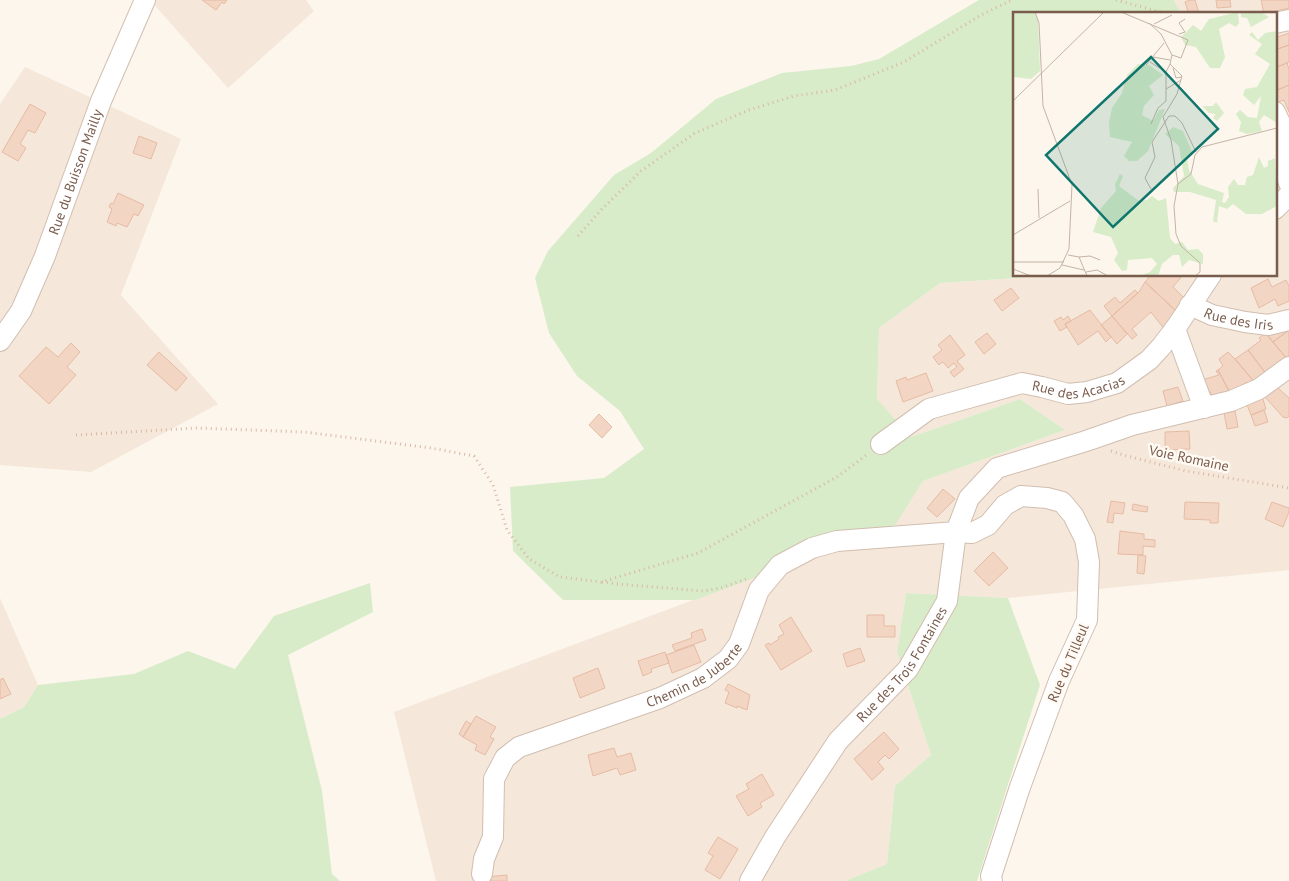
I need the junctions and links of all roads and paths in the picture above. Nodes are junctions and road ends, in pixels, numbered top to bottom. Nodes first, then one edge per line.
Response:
1 (145, 0) edge
2 (1012, 0) edge
3 (1116, 0) edge
4 (1161, 12) edge
5 (1289, 20) edge
6 (1276, 23) edge
7 (1276, 114) edge
8 (1289, 183) edge
9 (1289, 195) edge
10 (1276, 208) edge
11 (578, 236) dead end
12 (1210, 276) edge
13 (1190, 305) junction
14 (1289, 320) edge
15 (1174, 329) junction
16 (0, 341) edge
17 (1289, 367) edge
18 (1204, 408) junction
19 (76, 435) dead end
20 (1086, 441) junction
21 (881, 444) joint
22 (1289, 488) edge
23 (956, 532) junction
24 (773, 573) junction
25 (601, 582) junction
26 (482, 874) dead end
27 (750, 881) edge
28 (992, 881) edge

1 - 16 street, Rue du Buisson Mailly
2 - 11 path
3 - 4 path
5 - 6 street
7 - 8 street
9 - 10 street
12 - 13 street, Rue des Acacias
13 - 14 street, Rue des Iris
13 - 15 street, Rue des Acacias
15 - 18 street
15 - 21 street, Rue des Acacias
17 - 18 street, Rue des Trois Fontaines
18 - 20 street, Rue des Trois Fontaines
19 - 25 path
20 - 22 path, Voie Romaine
20 - 23 street, Rue des Trois Fontaines
21 - 25 path
23 - 24 street, Chemin de Juberte
23 - 27 street, Rue des Trois Fontaines
23 - 28 street, Rue du Tilleul
24 - 25 path
24 - 26 street, Chemin de Juberte

